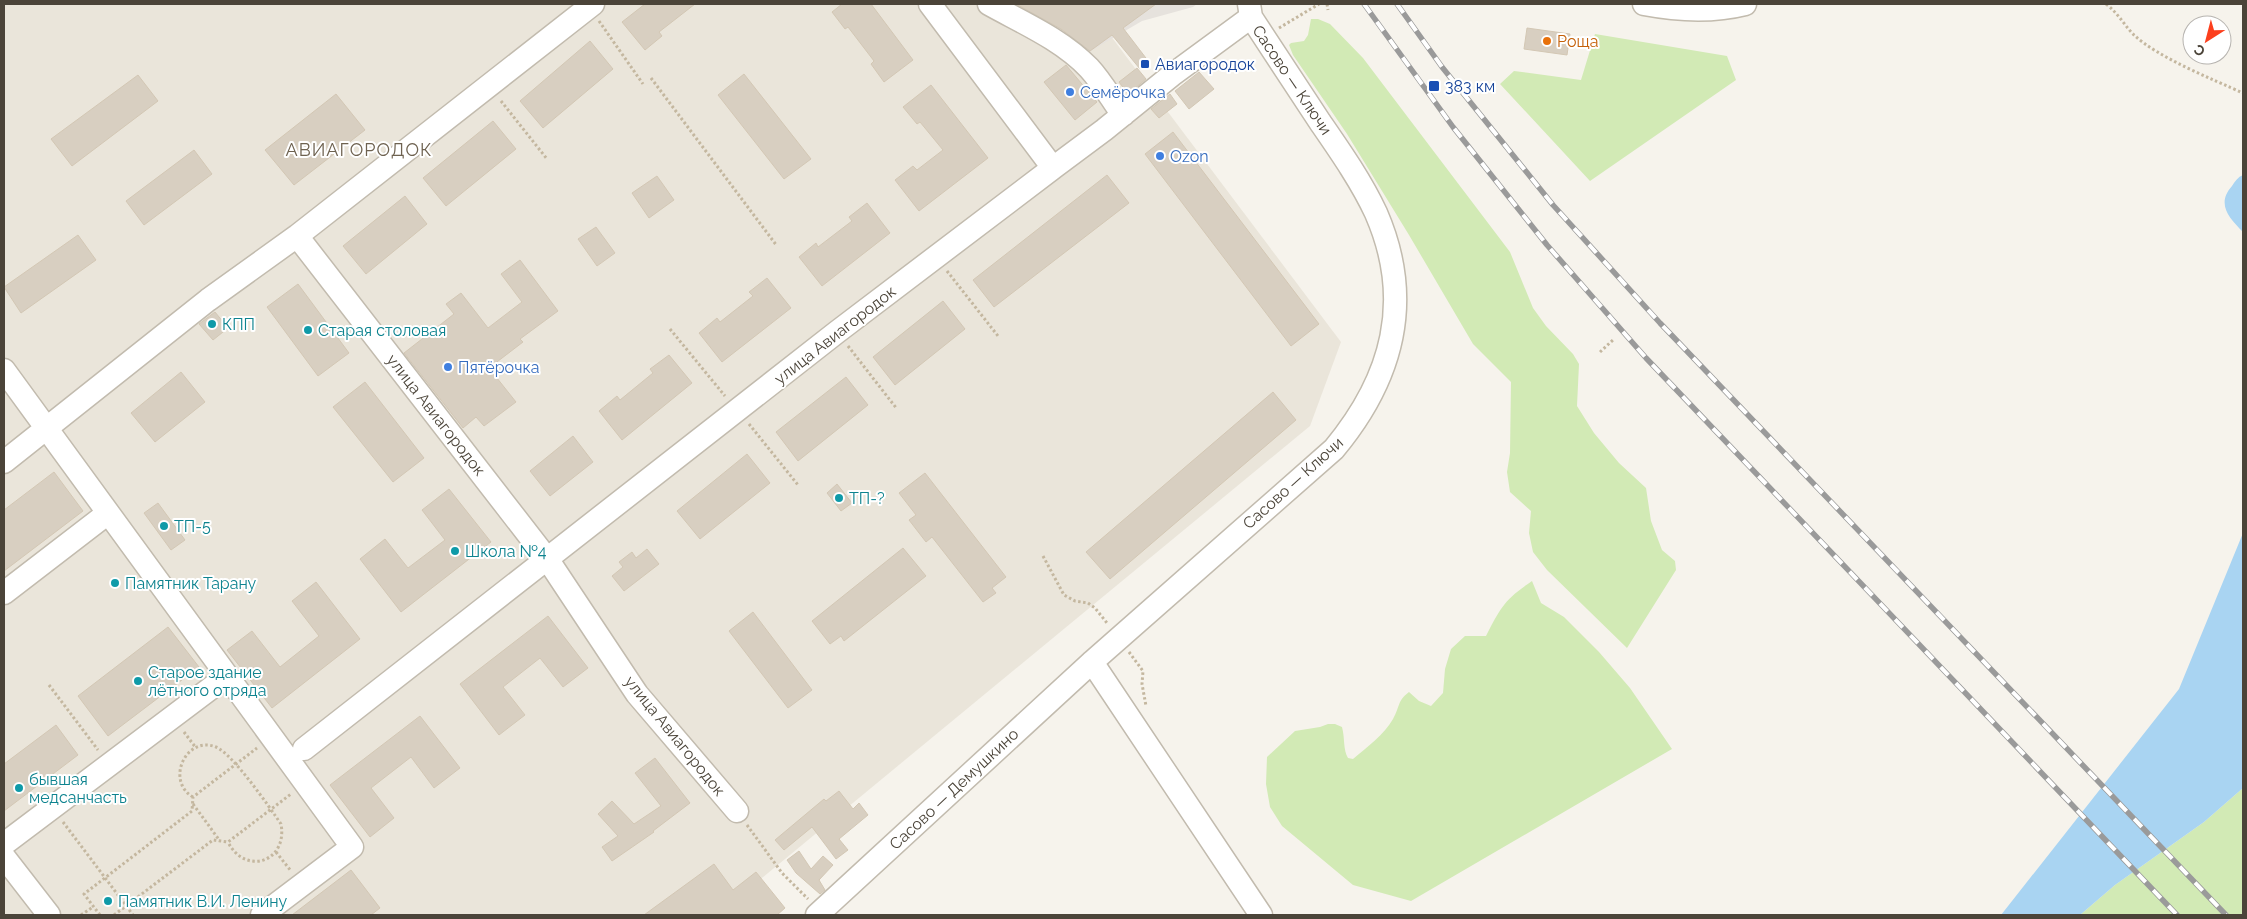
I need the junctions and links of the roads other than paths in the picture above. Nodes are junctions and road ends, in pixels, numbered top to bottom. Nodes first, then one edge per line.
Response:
1 (930, 4) edge
2 (989, 4) edge
3 (1644, 4) edge
4 (1745, 4) edge
5 (590, 5) edge
6 (1250, 10) edge
7 (1123, 115) junction
8 (1053, 168) junction
9 (296, 236) junction
10 (4, 370) edge
11 (46, 428) junction
12 (4, 462) edge
13 (108, 513) junction
14 (548, 560) junction
15 (4, 593) edge
16 (1092, 662) junction
17 (227, 676) junction
18 (304, 749) dead end
19 (737, 811) road end
20 (4, 844) edge
21 (4, 857) edge
22 (819, 914) edge
23 (48, 915) edge
24 (262, 915) edge
25 (1261, 915) edge

1 - 8 street
2 - 7 street
3 - 4 street
5 - 9 street
6 - 7 street, улица Авиагородок
6 - 16 street, Сасово — Ключи
7 - 8 street, улица Авиагородок
8 - 14 street, улица Авиагородок
9 - 11 street
9 - 14 street, улица Авиагородок
10 - 11 street
11 - 12 street
11 - 13 street
13 - 15 street
13 - 17 street
14 - 18 street
14 - 19 street, улица Авиагородок
16 - 22 street, Сасово — Демушкино
16 - 25 street
17 - 20 street
17 - 24 street
21 - 23 street

